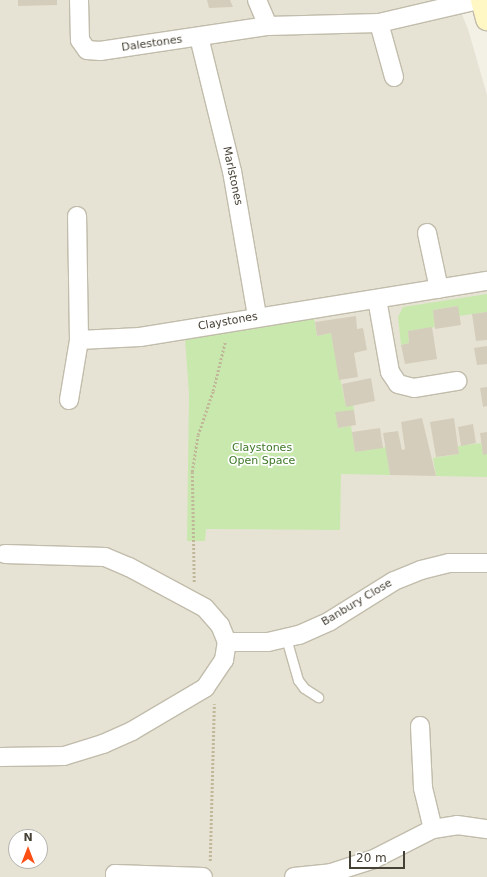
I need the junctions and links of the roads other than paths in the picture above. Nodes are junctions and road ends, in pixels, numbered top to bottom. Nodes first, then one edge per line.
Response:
1 (79, 0) edge
2 (257, 0) edge
3 (478, 0) edge
4 (482, 0) edge
5 (487, 19) edge
6 (379, 23) junction
7 (268, 26) junction
8 (199, 37) junction
9 (394, 77) dead end
10 (77, 216) dead end
11 (427, 233) dead end
12 (487, 281) edge
13 (439, 289) junction
14 (377, 299) junction
15 (257, 316) junction
16 (79, 340) junction
17 (457, 381) dead end
18 (69, 400) dead end
19 (5, 554) dead end
20 (487, 563) edge
21 (286, 638) junction
22 (227, 642) junction
23 (318, 697) dead end
24 (420, 726) dead end
25 (0, 757) edge
26 (433, 829) junction
27 (487, 829) edge
28 (206, 873) edge
29 (115, 877) edge
30 (294, 877) edge

1 - 8 street, Dalestones
2 - 7 street
3 - 6 street, Dalestones
4 - 5 street
6 - 7 street, Dalestones
6 - 9 street
7 - 8 street, Dalestones
8 - 15 street, Marlstones
10 - 16 street
11 - 13 street
12 - 13 street, Claystones
13 - 14 street, Claystones
14 - 15 street, Claystones
14 - 17 street
15 - 16 street, Claystones
16 - 18 street
19 - 22 street
20 - 21 street, Banbury Close
21 - 22 street, Banbury Close
21 - 23 lane
22 - 25 street
24 - 26 street
26 - 27 street
26 - 30 street
28 - 29 street

